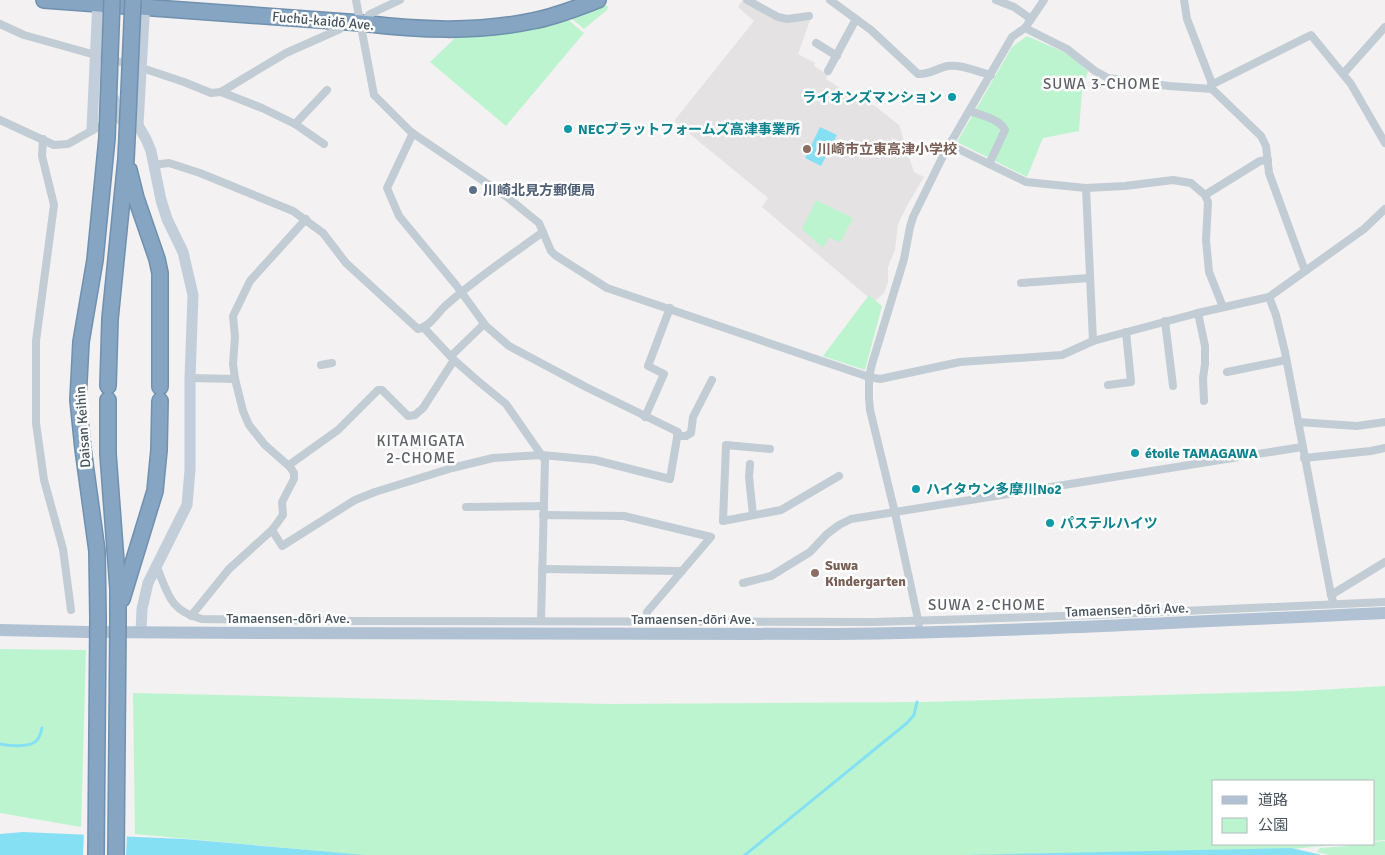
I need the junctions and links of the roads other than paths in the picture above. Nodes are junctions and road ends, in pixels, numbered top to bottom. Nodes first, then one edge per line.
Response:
1 (44, 0) edge
2 (356, 0) edge
3 (400, 0) edge
4 (598, 0) edge
5 (747, 0) edge
6 (830, 0) edge
7 (996, 0) edge
8 (1044, 0) edge
9 (1184, 0) edge
10 (98, 2) edge
11 (129, 2) edge
12 (808, 16) dead end
13 (856, 19) junction
14 (1031, 19) junction
15 (342, 22) junction
16 (0, 24) edge
17 (361, 24) junction
18 (1385, 27) edge
19 (1025, 28) junction
20 (816, 43) dead end
21 (96, 56) junction
22 (837, 56) junction
23 (121, 63) junction
24 (142, 68) junction
25 (828, 71) dead end
26 (1343, 74) junction
27 (991, 75) junction
28 (1212, 87) junction
29 (327, 90) dead end
30 (221, 92) junction
31 (970, 111) junction
32 (117, 116) junction
33 (0, 120) edge
34 (295, 124) junction
35 (139, 127) junction
36 (92, 129) junction
37 (413, 133) junction
38 (42, 139) junction
39 (1385, 143) edge
40 (324, 144) dead end
41 (950, 145) junction
42 (126, 159) junction
43 (1268, 160) junction
44 (989, 164) junction
45 (153, 165) junction
46 (1086, 188) junction
47 (1205, 195) junction
48 (1385, 209) edge
49 (306, 219) junction
50 (543, 232) junction
51 (1305, 271) junction
52 (1089, 278) junction
53 (1020, 283) dead end
54 (461, 293) junction
55 (1269, 297) junction
56 (1223, 307) junction
57 (670, 308) junction
58 (1198, 312) junction
59 (1165, 321) junction
60 (484, 324) junction
61 (424, 328) junction
62 (1126, 332) junction
63 (1093, 341) junction
64 (453, 358) junction
65 (1286, 360) junction
66 (321, 364) dead end
67 (332, 364) dead end
68 (1227, 372) dead end
69 (870, 377) junction
70 (190, 378) junction
71 (234, 379) junction
72 (712, 380) dead end
73 (1108, 385) dead end
74 (1173, 386) dead end
75 (1204, 401) dead end
76 (645, 417) junction
77 (1298, 422) junction
78 (1385, 422) edge
79 (677, 436) junction
80 (1302, 447) junction
81 (1385, 448) edge
82 (770, 449) dead end
83 (542, 455) junction
84 (1304, 458) junction
85 (750, 464) dead end
86 (289, 465) junction
87 (839, 476) dead end
88 (466, 507) dead end
89 (543, 510) junction
90 (895, 513) junction
91 (753, 515) junction
92 (272, 530) junction
93 (1385, 562) edge
94 (156, 565) junction
95 (542, 569) junction
96 (682, 571) junction
97 (743, 583) dead end
98 (1331, 596) junction
99 (1385, 602) edge
100 (1334, 604) junction
101 (71, 610) dead end
102 (647, 612) dead end
103 (1385, 613) edge
104 (118, 616) junction
105 (191, 616) junction
106 (541, 621) junction
107 (920, 627) junction
108 (0, 630) edge
109 (141, 632) junction
110 (96, 855) edge
111 (116, 855) edge

1 - 10 highway, Fuchū-kaidō Ave.
2 - 17 street
3 - 17 street
4 - 17 highway, Fuchū-kaidō Ave.
5 - 12 street
6 - 13 street
7 - 14 street
8 - 14 street
9 - 28 street
10 - 11 highway, Fuchū-kaidō Ave.
10 - 21 street
11 - 15 highway, Fuchū-kaidō Ave.
11 - 23 street
11 - 24 street
11 - 42 highway, Daisan Keihin, bridge
11 - 110 highway, Daisan Keihin, bridge
13 - 22 street
13 - 27 street
14 - 19 street
15 - 17 highway, Fuchū-kaidō Ave.
15 - 30 street
16 - 21 street
17 - 37 street
18 - 26 street
19 - 27 street
19 - 28 street
20 - 22 street
21 - 23 street
21 - 36 street
22 - 25 street
23 - 24 street
23 - 32 street
23 - 35 street
24 - 30 street
24 - 35 street
26 - 28 street
26 - 39 street
27 - 31 street
28 - 43 street
29 - 34 street
30 - 34 street
31 - 41 street
31 - 44 street
32 - 35 street
32 - 36 street
33 - 38 street
34 - 40 street
35 - 45 street
36 - 38 street
37 - 50 street
37 - 54 street
38 - 101 street
41 - 44 street
41 - 69 street
42 - 104 highway, Daisan Keihin
42 - 104 highway
43 - 47 street
43 - 51 street
44 - 46 street
45 - 49 street
45 - 70 street
46 - 47 street
46 - 52 street
47 - 56 street
48 - 51 street
49 - 61 street
49 - 71 street
50 - 54 street
50 - 57 street
51 - 55 street
52 - 53 street
52 - 63 street
54 - 60 street
54 - 61 street
55 - 56 street
55 - 65 street
56 - 58 street
57 - 69 street
57 - 76 street
58 - 59 street
58 - 75 street
59 - 62 street
59 - 74 street
60 - 64 street
60 - 76 street
61 - 64 street
62 - 63 street
62 - 73 street
63 - 69 street
64 - 83 street
64 - 86 street
65 - 68 street
65 - 77 street
66 - 67 street
69 - 90 street
70 - 71 street
70 - 94 street
71 - 86 street
72 - 79 street
76 - 79 street
77 - 78 street
77 - 80 street
79 - 83 street
80 - 84 street
80 - 90 street
81 - 84 street
82 - 91 street
83 - 89 street
83 - 92 street
84 - 98 street
85 - 91 street
86 - 92 street
87 - 91 street
88 - 89 street
89 - 95 street
89 - 96 street
90 - 97 street
90 - 107 street
92 - 105 street
93 - 98 street
94 - 105 street
94 - 109 street
95 - 96 street
95 - 106 street
96 - 102 street
98 - 100 street
99 - 100 street
100 - 107 street
103 - 107 main road, Tamaensen-dōri Ave.
104 - 111 highway, Daisan Keihin, bridge
105 - 106 street
106 - 107 street
107 - 109 main road, Tamaensen-dōri Ave.
108 - 109 main road, Tamaensen-dōri Ave.

